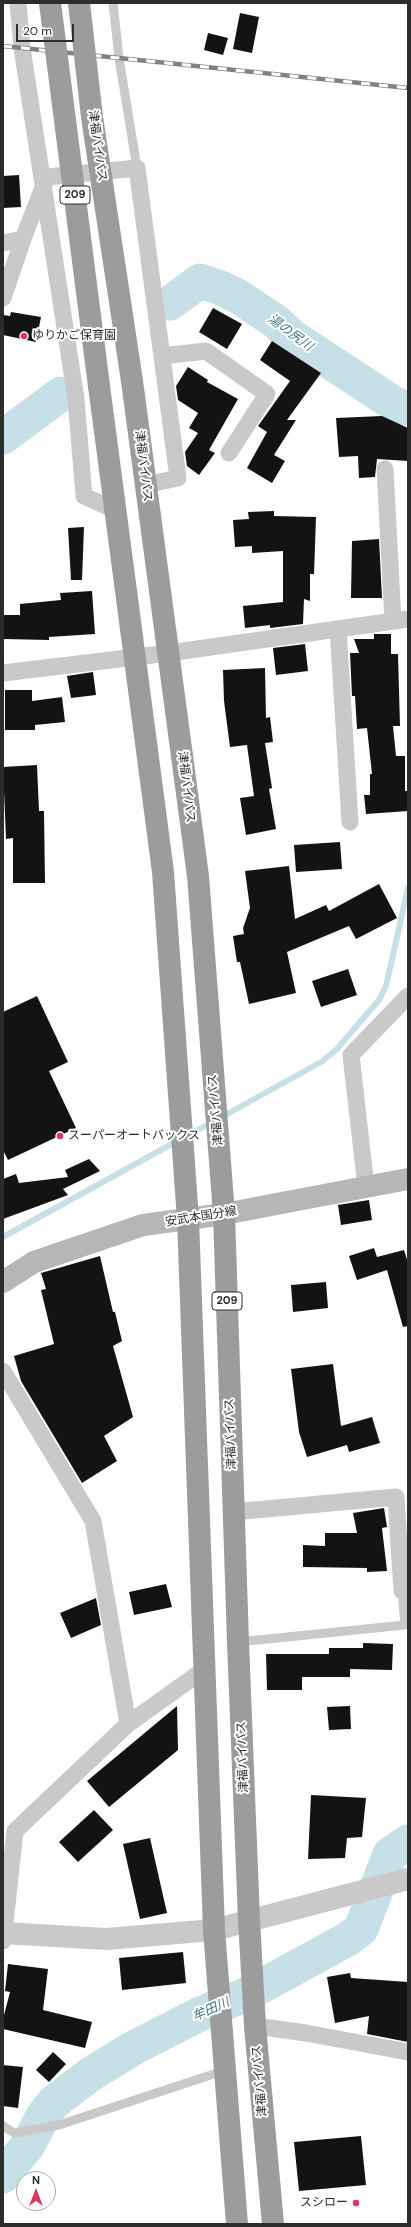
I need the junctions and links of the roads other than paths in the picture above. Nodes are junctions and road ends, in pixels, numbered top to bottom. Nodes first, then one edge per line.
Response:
1 (18, 3) edge
2 (50, 3) edge
3 (80, 3) edge
4 (113, 3) edge
5 (137, 168) junction
6 (43, 183) junction
7 (22, 239) junction
8 (3, 243) edge
9 (3, 298) edge
10 (162, 356) junction
11 (229, 453) dead end
12 (385, 469) dead end
13 (145, 485) junction
14 (115, 510) junction
15 (400, 620) edge
16 (338, 629) junction
17 (169, 653) junction
18 (134, 657) junction
19 (3, 673) edge
20 (350, 822) dead end
21 (408, 996) edge
22 (408, 1179) edge
23 (366, 1187) junction
24 (224, 1214) junction
25 (188, 1219) junction
26 (3, 1282) edge
27 (3, 1371) edge
28 (233, 1512) junction
29 (405, 1591) edge
30 (238, 1642) junction
31 (205, 1669) junction
32 (128, 1724) junction
33 (408, 1879) edge
34 (250, 1920) junction
35 (214, 1930) junction
36 (3, 1936) edge
37 (255, 2026) junction
38 (408, 2052) edge
39 (223, 2071) junction
40 (3, 2126) edge
41 (237, 2224) edge
42 (273, 2224) edge

1 - 6 street
2 - 14 highway, 209, bridge
3 - 13 highway, 津福バイパス / 209, bridge
4 - 5 lane
5 - 6 street
5 - 10 street
6 - 7 street
6 - 14 street
7 - 8 street
7 - 9 street
10 - 11 street
10 - 13 street
12 - 15 street
13 - 17 highway, 津福バイパス / 209
14 - 18 highway, 209
15 - 16 street
16 - 17 street
16 - 20 street
17 - 18 street
17 - 24 highway, 津福バイパス / 209
18 - 19 street
18 - 25 highway, 209
21 - 23 street
22 - 23 main road, 安武本国分線
23 - 24 main road, 安武本国分線
24 - 25 main road, 安武本国分線
24 - 28 highway, 津福バイパス / 209
25 - 26 main road, 安武本国分線
25 - 31 highway, 209
27 - 32 street
28 - 29 street
28 - 30 highway, 津福バイパス / 209
29 - 30 lane
30 - 34 highway, 津福バイパス / 209
31 - 32 street
31 - 35 highway, 209
32 - 36 street
33 - 34 street
34 - 35 street
34 - 37 highway, 津福バイパス / 209
35 - 36 street
35 - 39 highway, 209
37 - 38 street
37 - 42 highway, 津福バイパス / 209
39 - 40 lane
39 - 41 highway, 209

